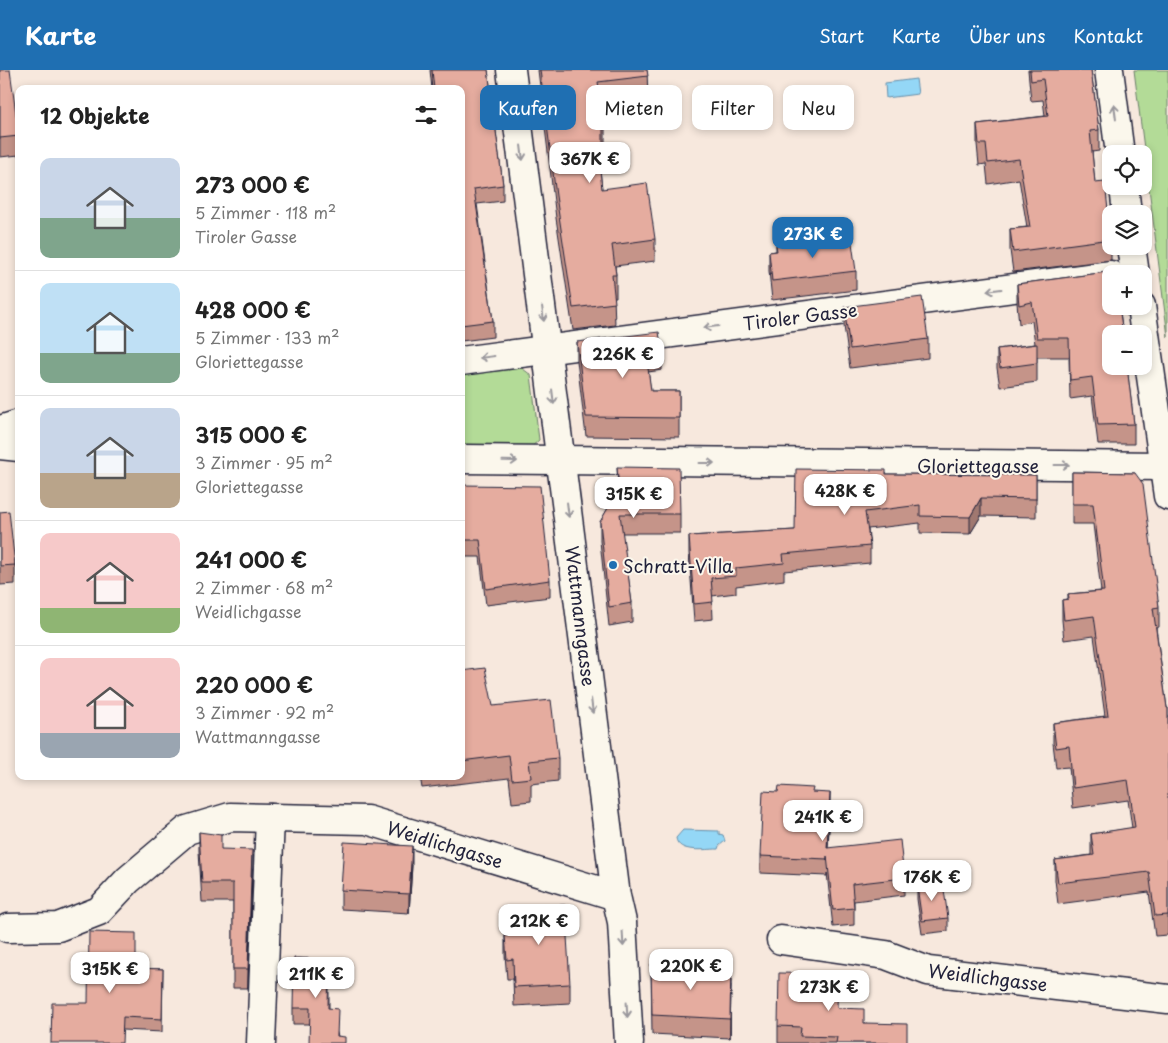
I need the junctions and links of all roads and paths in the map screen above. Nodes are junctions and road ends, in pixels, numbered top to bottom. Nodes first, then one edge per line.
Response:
1 (511, 70) edge
2 (1109, 70) edge
3 (1119, 145) edge
4 (1102, 271) edge
5 (1141, 315) edge
6 (547, 349) junction
7 (465, 360) edge
8 (15, 425) edge
9 (0, 430) edge
10 (0, 444) edge
11 (15, 446) edge
12 (465, 459) edge
13 (561, 462) junction
14 (1164, 466) junction
15 (1168, 496) edge
16 (270, 818) junction
17 (616, 896) junction
18 (8, 928) dead end
19 (781, 940) dead end
20 (1168, 999) edge
21 (261, 1043) edge
22 (629, 1043) edge

1 -> 6 street, Wattmanngasse
3 -> 2 street
4 -> 6 street, Tiroler Gasse
5 - 14 street
6 -> 7 street
6 -> 13 street, Wattmanngasse
8 - 9 street
10 - 11 street
12 -> 13 street, Gloriettegasse
13 -> 14 street, Gloriettegasse
13 -> 17 street, Wattmanngasse
14 - 15 street
16 - 17 street, Weidlichgasse
16 - 18 street, Weidlichgasse
16 - 21 street
17 -> 22 street, Wattmanngasse
19 - 20 street, Weidlichgasse

